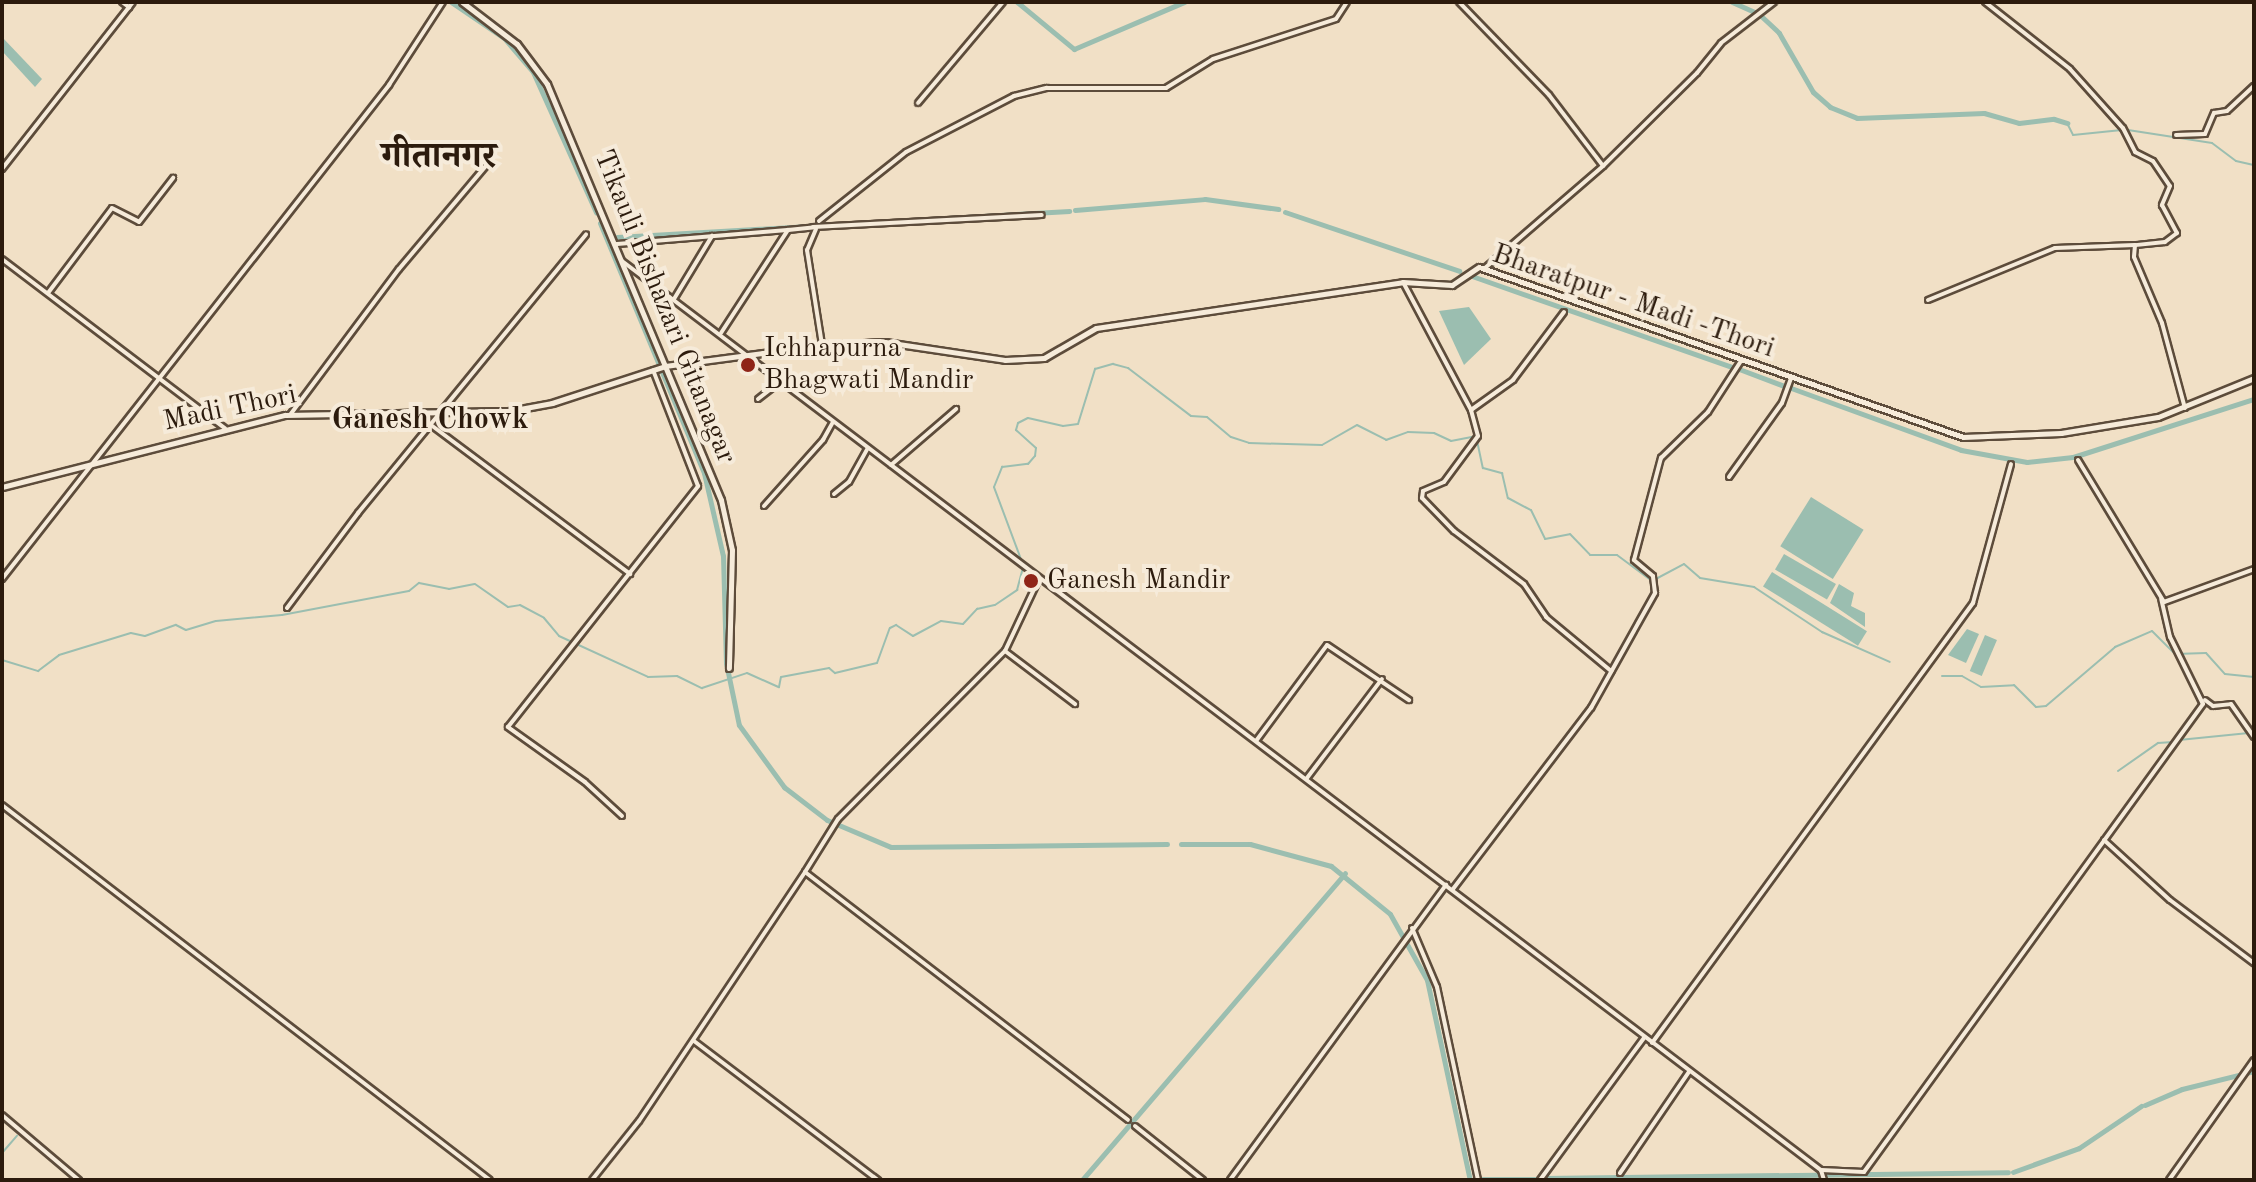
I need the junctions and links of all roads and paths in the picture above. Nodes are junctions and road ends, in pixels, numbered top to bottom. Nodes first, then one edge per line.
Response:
1 (122, 2) edge
2 (133, 2) edge
3 (443, 2) edge
4 (462, 2) edge
5 (1003, 2) edge
6 (1347, 2) edge
7 (1459, 2) edge
8 (1774, 2) edge
9 (1985, 2) edge
10 (129, 7) junction
11 (2254, 86) edge
12 (918, 103) dead end
13 (2176, 135) dead end
14 (490, 161) dead end
15 (1603, 166) junction
16 (2, 169) edge
17 (173, 178) dead end
18 (1042, 215) dead end
19 (819, 221) dead end
20 (813, 227) junction
21 (788, 230) junction
22 (586, 234) dead end
23 (712, 236) junction
24 (616, 244) junction
25 (2135, 245) junction
26 (2, 259) edge
27 (622, 261) junction
28 (1485, 268) junction
29 (1403, 282) junction
30 (47, 293) junction
31 (674, 300) junction
32 (1928, 300) dead end
33 (1564, 312) dead end
34 (720, 334) junction
35 (822, 345) junction
36 (749, 355) junction
37 (1741, 361) junction
38 (665, 366) junction
39 (655, 369) junction
40 (158, 376) junction
41 (1791, 378) junction
42 (2254, 378) edge
43 (781, 381) junction
44 (758, 399) dead end
45 (956, 409) dead end
46 (2185, 409) junction
47 (1471, 410) junction
48 (439, 414) junction
49 (290, 415) junction
50 (833, 422) junction
51 (431, 425) junction
52 (225, 428) junction
53 (868, 448) junction
54 (2078, 460) dead end
55 (2011, 464) dead end
56 (92, 465) junction
57 (891, 465) junction
58 (1729, 477) dead end
59 (2, 487) edge
60 (834, 494) dead end
61 (764, 506) dead end
62 (2254, 569) edge
63 (630, 574) junction
64 (2, 579) edge
65 (1038, 579) junction
66 (2161, 599) junction
67 (287, 608) dead end
68 (1005, 651) junction
69 (729, 668) dead end
70 (1611, 671) junction
71 (1382, 679) junction
72 (1409, 700) dead end
73 (2205, 700) junction
74 (1075, 704) dead end
75 (2254, 737) edge
76 (1256, 741) junction
77 (1307, 778) junction
78 (2, 805) edge
79 (622, 816) dead end
80 (2104, 840) junction
81 (805, 872) junction
82 (1446, 885) junction
83 (1452, 890) junction
84 (1410, 930) junction
85 (2254, 963) edge
86 (1644, 1038) junction
87 (694, 1041) junction
88 (1651, 1044) junction
89 (2254, 1060) edge
90 (1689, 1072) junction
91 (3, 1119) edge
92 (1128, 1120) dead end
93 (1135, 1126) dead end
94 (1821, 1172) junction
95 (1620, 1173) dead end
96 (79, 1180) edge
97 (490, 1180) edge
98 (592, 1180) edge
99 (878, 1180) edge
100 (1203, 1180) edge
101 (1230, 1180) edge
102 (1478, 1180) edge
103 (1540, 1180) edge
104 (1824, 1180) edge
105 (2169, 1180) edge

1 - 10 street
2 - 10 street
3 - 40 street
4 - 24 main road, Tikauli Bishazari Gitanagar
5 - 12 street
6 - 19 street
7 - 15 street
8 - 15 street
9 - 25 street
10 - 16 street
11 - 13 street
14 - 49 street
15 - 28 street
17 - 30 street
18 - 20 street
20 - 21 street
20 - 35 street
21 - 23 street
21 - 34 street
22 - 48 street
23 - 24 street
23 - 31 street
24 - 27 main road, Tikauli Bishazari Gitanagar
25 - 32 street
25 - 46 street
26 - 30 street
27 - 31 street
27 - 38 main road, Tikauli Bishazari Gitanagar
28 - 29 main road, Bharatpur - Madi -Thori
28 - 37 main road, Bharatpur - Madi -Thori
29 - 35 main road, Bharatpur - Madi -Thori
29 - 47 street
30 - 40 street
31 - 34 street
33 - 47 street
34 - 36 street
35 - 36 main road, Bharatpur - Madi -Thori
36 - 38 main road, Bharatpur - Madi -Thori
36 - 43 street
37 - 41 main road, Bharatpur - Madi -Thori
37 - 70 street
38 - 39 main road, Bharatpur - Madi -Thori
38 - 69 main road, Tikauli Bishazari Gitanagar
39 - 48 main road, Madi Thori
39 - 63 street
40 - 52 street
40 - 56 street
41 - 46 main road, Bharatpur - Madi -Thori
41 - 58 street
42 - 46 main road, Bharatpur - Madi -Thori
43 - 44 street
43 - 50 street
45 - 57 street
47 - 70 street
48 - 49 main road, Madi Thori
48 - 51 street
49 - 52 main road, Madi Thori
50 - 53 street
50 - 61 street
51 - 63 street
51 - 67 street
52 - 56 main road, Madi Thori
53 - 57 street
53 - 60 street
54 - 66 street
55 - 88 street
56 - 59 main road, Madi Thori
56 - 64 street
57 - 65 street
62 - 66 street
63 - 79 street
65 - 68 street
65 - 76 street
66 - 73 street
68 - 74 street
68 - 81 street
70 - 83 street
71 - 72 street
71 - 76 street
71 - 77 street
73 - 75 street
73 - 80 street
76 - 77 street
77 - 82 street
78 - 97 street
80 - 85 street
80 - 94 street
81 - 87 street
81 - 92 street
82 - 83 street
82 - 84 street
83 - 86 street
84 - 101 street
84 - 102 street
86 - 88 street
86 - 103 street
87 - 98 street
87 - 99 street
88 - 90 street
89 - 105 street
90 - 94 street
90 - 95 street
91 - 96 street
93 - 100 street
94 - 104 street

